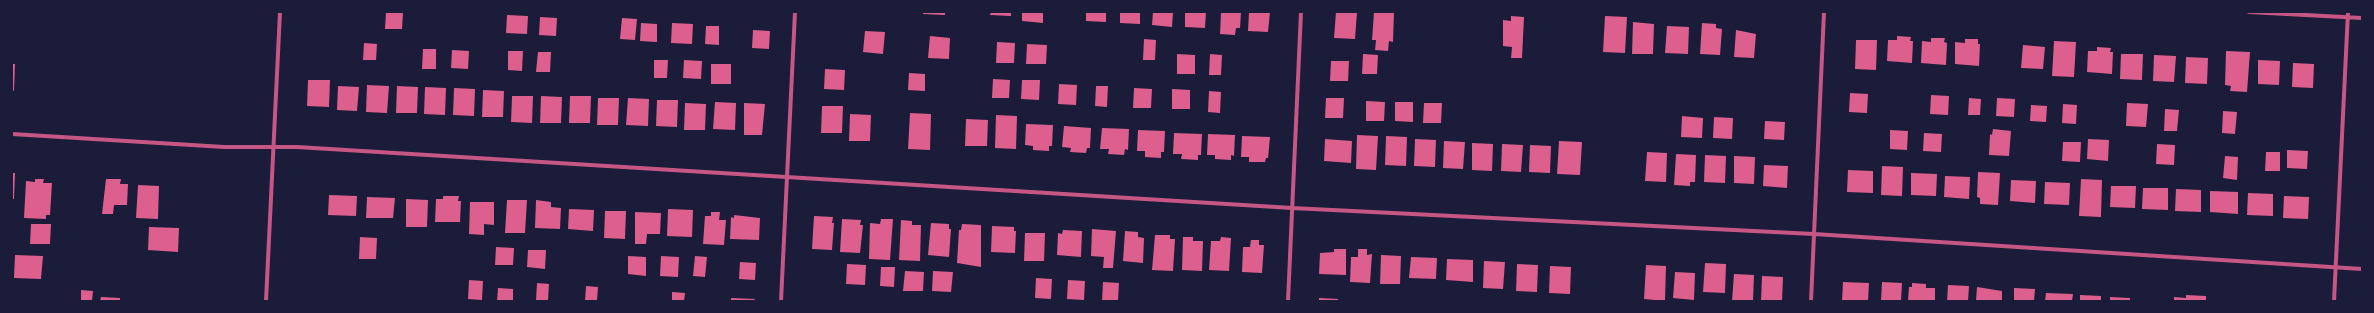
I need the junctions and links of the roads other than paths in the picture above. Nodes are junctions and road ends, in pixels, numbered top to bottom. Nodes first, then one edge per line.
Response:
1 (280, 12) edge
2 (795, 12) edge
3 (1301, 12) edge
4 (1824, 12) edge
5 (2249, 12) edge
6 (2348, 12) edge
7 (2347, 18) junction
8 (2362, 18) edge
9 (12, 134) edge
10 (274, 147) junction
11 (788, 176) junction
12 (1292, 208) junction
13 (1814, 234) junction
14 (2335, 267) junction
15 (2362, 269) edge
16 (266, 301) edge
17 (781, 301) edge
18 (1288, 301) edge
19 (1811, 301) edge
20 (2334, 301) edge

1 - 10 street
2 - 11 street
3 - 12 street
4 - 13 street
5 - 7 street
6 - 7 street
7 - 8 street
7 - 14 street
9 - 10 street
10 - 11 street
10 - 16 street
11 - 12 street
11 - 17 street
12 - 13 street
12 - 18 street
13 - 14 street
13 - 19 street
14 - 15 street
14 - 20 street

